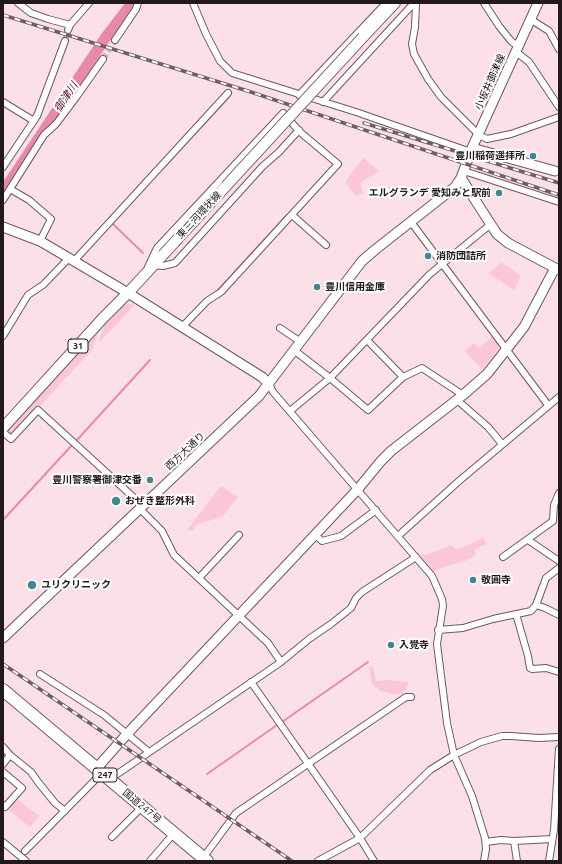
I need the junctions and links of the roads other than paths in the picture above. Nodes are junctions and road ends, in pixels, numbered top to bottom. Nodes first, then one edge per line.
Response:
1 (18, 3) edge
2 (89, 3) edge
3 (138, 3) edge
4 (193, 3) edge
5 (386, 3) edge
6 (395, 3) edge
7 (415, 3) edge
8 (484, 3) edge
9 (538, 3) edge
10 (530, 19) junction
11 (115, 40) tunnel mouth
12 (65, 41) tunnel mouth
13 (517, 49) junction
14 (559, 49) edge
15 (102, 59) tunnel mouth
16 (228, 93) dead end
17 (299, 95) junction
18 (3, 102) edge
19 (323, 102) junction
20 (559, 107) edge
21 (559, 117) edge
22 (34, 121) junction
23 (299, 130) junction
24 (478, 135) junction
25 (472, 150) junction
26 (3, 167) edge
27 (557, 171) edge
28 (463, 174) junction
29 (10, 188) junction
30 (3, 200) edge
31 (559, 202) edge
32 (292, 214) junction
33 (411, 222) junction
34 (491, 224) junction
35 (3, 227) edge
36 (40, 241) junction
37 (326, 245) dead end
38 (71, 259) junction
39 (442, 263) junction
40 (153, 265) junction
41 (557, 269) edge
42 (145, 274) junction
43 (128, 294) junction
44 (182, 327) junction
45 (280, 328) dead end
46 (3, 336) edge
47 (367, 340) junction
48 (301, 342) junction
49 (507, 349) junction
50 (294, 351) junction
51 (403, 377) junction
52 (330, 378) junction
53 (269, 384) junction
54 (559, 396) edge
55 (460, 397) junction
56 (548, 405) junction
57 (290, 411) junction
58 (3, 428) edge
59 (3, 432) edge
60 (502, 444) junction
61 (358, 489) junction
62 (559, 493) edge
63 (141, 507) junction
64 (376, 510) junction
65 (239, 535) dead end
66 (315, 535) junction
67 (398, 536) junction
68 (528, 540) junction
69 (416, 557) junction
70 (503, 557) dead end
71 (559, 561) edge
72 (559, 568) edge
73 (198, 578) junction
74 (536, 606) junction
75 (516, 614) junction
76 (559, 615) edge
77 (239, 616) junction
78 (438, 630) junction
79 (3, 638) edge
80 (281, 662) junction
81 (559, 672) edge
82 (40, 674) dead end
83 (251, 682) junction
84 (3, 690) edge
85 (411, 697) dead end
86 (3, 698) edge
87 (127, 734) junction
88 (559, 737) edge
89 (3, 747) edge
90 (559, 749) edge
91 (149, 752) junction
92 (10, 755) junction
93 (454, 755) junction
94 (3, 764) edge
95 (308, 764) junction
96 (3, 772) edge
97 (97, 773) junction
98 (110, 780) junction
99 (3, 805) edge
100 (65, 811) junction
101 (137, 812) junction
102 (557, 830) edge
103 (112, 837) dead end
104 (360, 838) junction
105 (169, 839) junction
106 (552, 839) junction
107 (514, 841) junction
108 (3, 842) edge
109 (486, 842) junction
110 (25, 851) dead end
111 (202, 860) edge
112 (26, 861) edge
113 (150, 861) edge
114 (318, 861) edge
115 (374, 861) edge
116 (484, 861) edge
117 (517, 861) edge
118 (549, 861) edge

1 - 2 street
3 - 11 street
4 - 17 street
5 - 17 street
6 - 40 main road, 東三河環状線 / 31, bridge
7 - 19 street
7 - 24 street
8 - 13 street
9 - 10 street, 小坂井御津線
10 - 13 street, 小坂井御津線
10 - 14 street
12 - 22 street
13 - 20 street
13 - 24 street, 小坂井御津線
15 - 29 street
16 - 38 street
17 - 19 street
18 - 22 street
19 - 25 street
21 - 24 street
22 - 26 street
23 - 32 street
23 - 40 street
23 - 42 street
24 - 25 street, 小坂井御津線
25 - 27 street
25 - 28 street, 小坂井御津線
28 - 31 street
28 - 33 street, 西方大通り
28 - 34 street
29 - 30 street
29 - 36 street
32 - 37 street
32 - 44 street
33 - 39 street
33 - 48 street, 西方大通り
34 - 39 street
34 - 41 street
35 - 36 street
36 - 38 street
38 - 43 street
38 - 46 street
39 - 47 street
39 - 49 street
40 - 42 main road, 東三河環状線 / 31
41 - 49 street
42 - 43 main road, 東三河環状線 / 31
43 - 44 street
43 - 58 main road, 東三河環状線 / 31
44 - 53 street
45 - 48 street
47 - 51 street
47 - 52 street
48 - 50 street, 西方大通り
49 - 55 street
49 - 56 street
50 - 52 street
50 - 53 street, 西方大通り
51 - 52 street
51 - 55 street
52 - 57 street
53 - 57 street
53 - 63 street, 西方大通り
54 - 56 street
55 - 60 street
55 - 61 street
56 - 60 street
57 - 61 street
59 - 63 street
60 - 67 street
61 - 64 street
61 - 66 street
62 - 68 street
63 - 73 street
63 - 79 street, 西方大通り
64 - 66 street
64 - 67 street
65 - 73 street
66 - 77 street
67 - 69 street
68 - 70 street
68 - 71 street
69 - 78 street
69 - 80 street
72 - 74 street
73 - 77 street
74 - 75 street
74 - 76 street
75 - 78 street
75 - 81 street
77 - 80 street
77 - 87 street
78 - 93 street
80 - 83 street
82 - 87 street
83 - 91 street
83 - 95 street
84 - 97 highway, 国道247号 / 247
85 - 95 street
86 - 97 highway, 国道247号 / 247
87 - 91 street
87 - 97 street
88 - 93 street
89 - 92 street
90 - 102 street
91 - 98 street
92 - 94 street
92 - 100 street
93 - 104 street
93 - 109 street
95 - 104 street
95 - 111 street
96 - 99 street
97 - 98 highway, 国道247号 / 247
97 - 100 street
97 - 101 highway, 国道247号 / 247
98 - 111 highway, 国道247号 / 247
100 - 110 street
101 - 103 street
101 - 105 highway, 国道247号 / 247
102 - 106 street
104 - 114 street
104 - 115 street
105 - 111 highway, 国道247号 / 247
105 - 113 street
106 - 107 street
106 - 118 street
107 - 109 street
107 - 117 street
108 - 112 street
109 - 116 street

